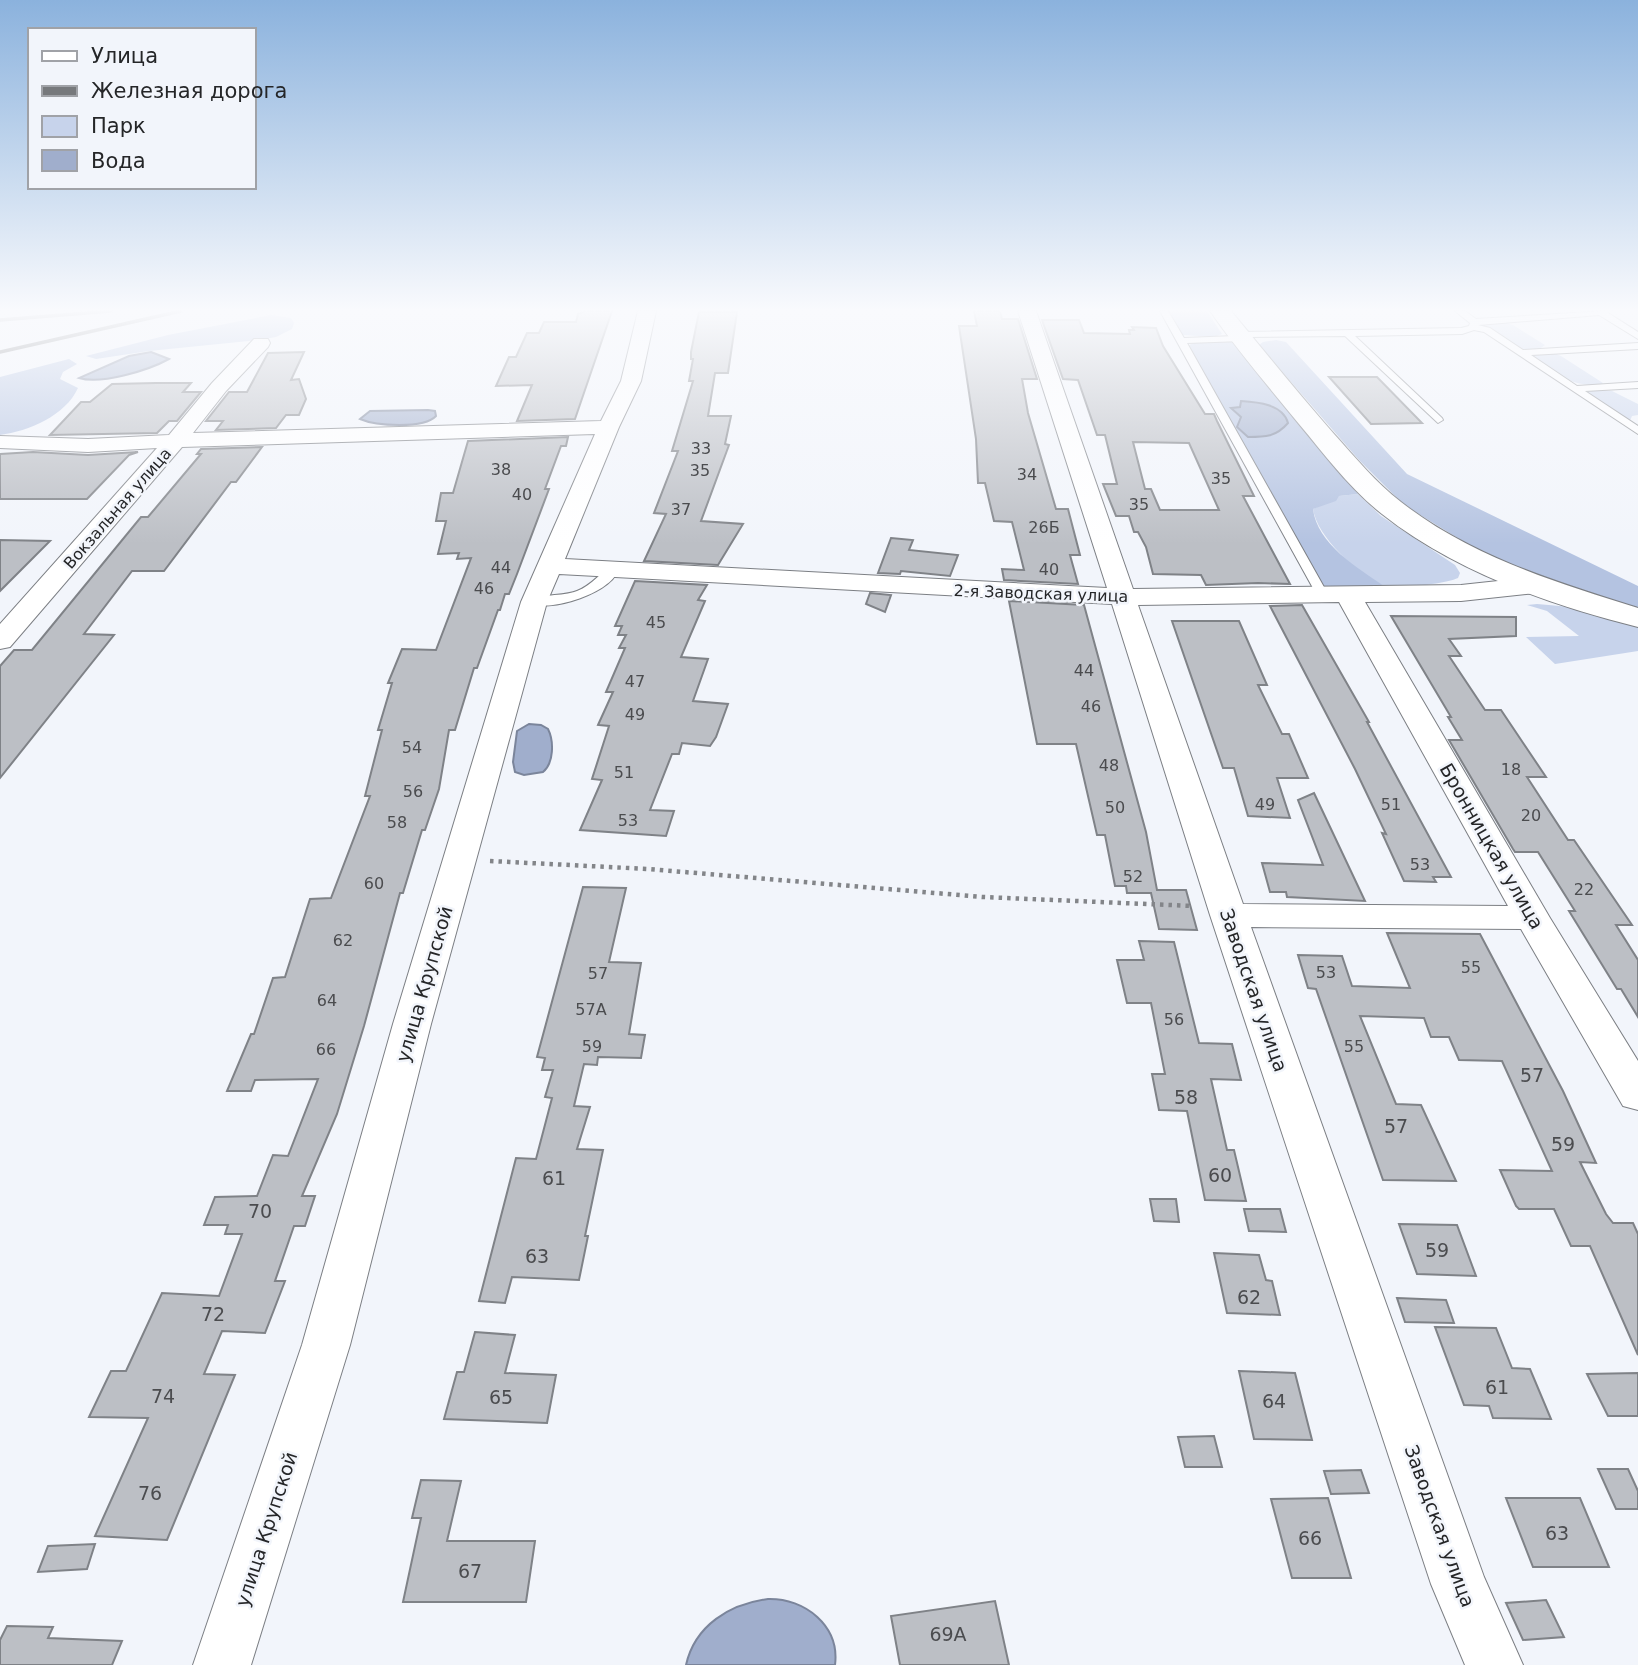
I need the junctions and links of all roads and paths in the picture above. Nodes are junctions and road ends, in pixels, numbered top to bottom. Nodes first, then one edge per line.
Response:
1 (218, 389) edge
2 (627, 389) edge
3 (1053, 389) edge
4 (1211, 389) edge
5 (1284, 389) edge
6 (1405, 389) edge
7 (1574, 389) joint
8 (1579, 389) edge
9 (1437, 420) dead end
10 (608, 427) junction
11 (1638, 431) edge
12 (178, 438) junction
13 (0, 442) edge
14 (614, 569) junction
15 (541, 584) junction
16 (1535, 585) junction
17 (1336, 596) junction
18 (1123, 597) junction
19 (1638, 618) edge
20 (0, 641) edge
21 (459, 860) junction
22 (1227, 911) junction
23 (1532, 918) junction
24 (1638, 1095) edge
25 (222, 1665) edge
26 (1494, 1665) edge

1 - 12 street, Вокзальная улица
2 - 10 street, улица Крупской
3 - 18 street, Заводская улица
4 - 17 lane
5 - 16 main road
6 - 9 lane
7 - 8 lane
7 - 11 lane
10 - 12 street
10 - 15 street, улица Крупской
12 - 13 street
12 - 20 street, Вокзальная улица
14 - 15 street, 2-я Заводская улица
14 - 15 lane
14 - 18 street, 2-я Заводская улица
15 - 21 street, улица Крупской
16 - 17 street, 2-я Заводская улица
16 - 19 main road
17 - 18 street, 2-я Заводская улица
17 - 23 street, Бронницкая улица
18 - 22 street, Заводская улица
21 - 22 path
21 - 25 street, улица Крупской
22 - 23 street
22 - 26 street, Заводская улица
23 - 24 street, Бронницкая улица

